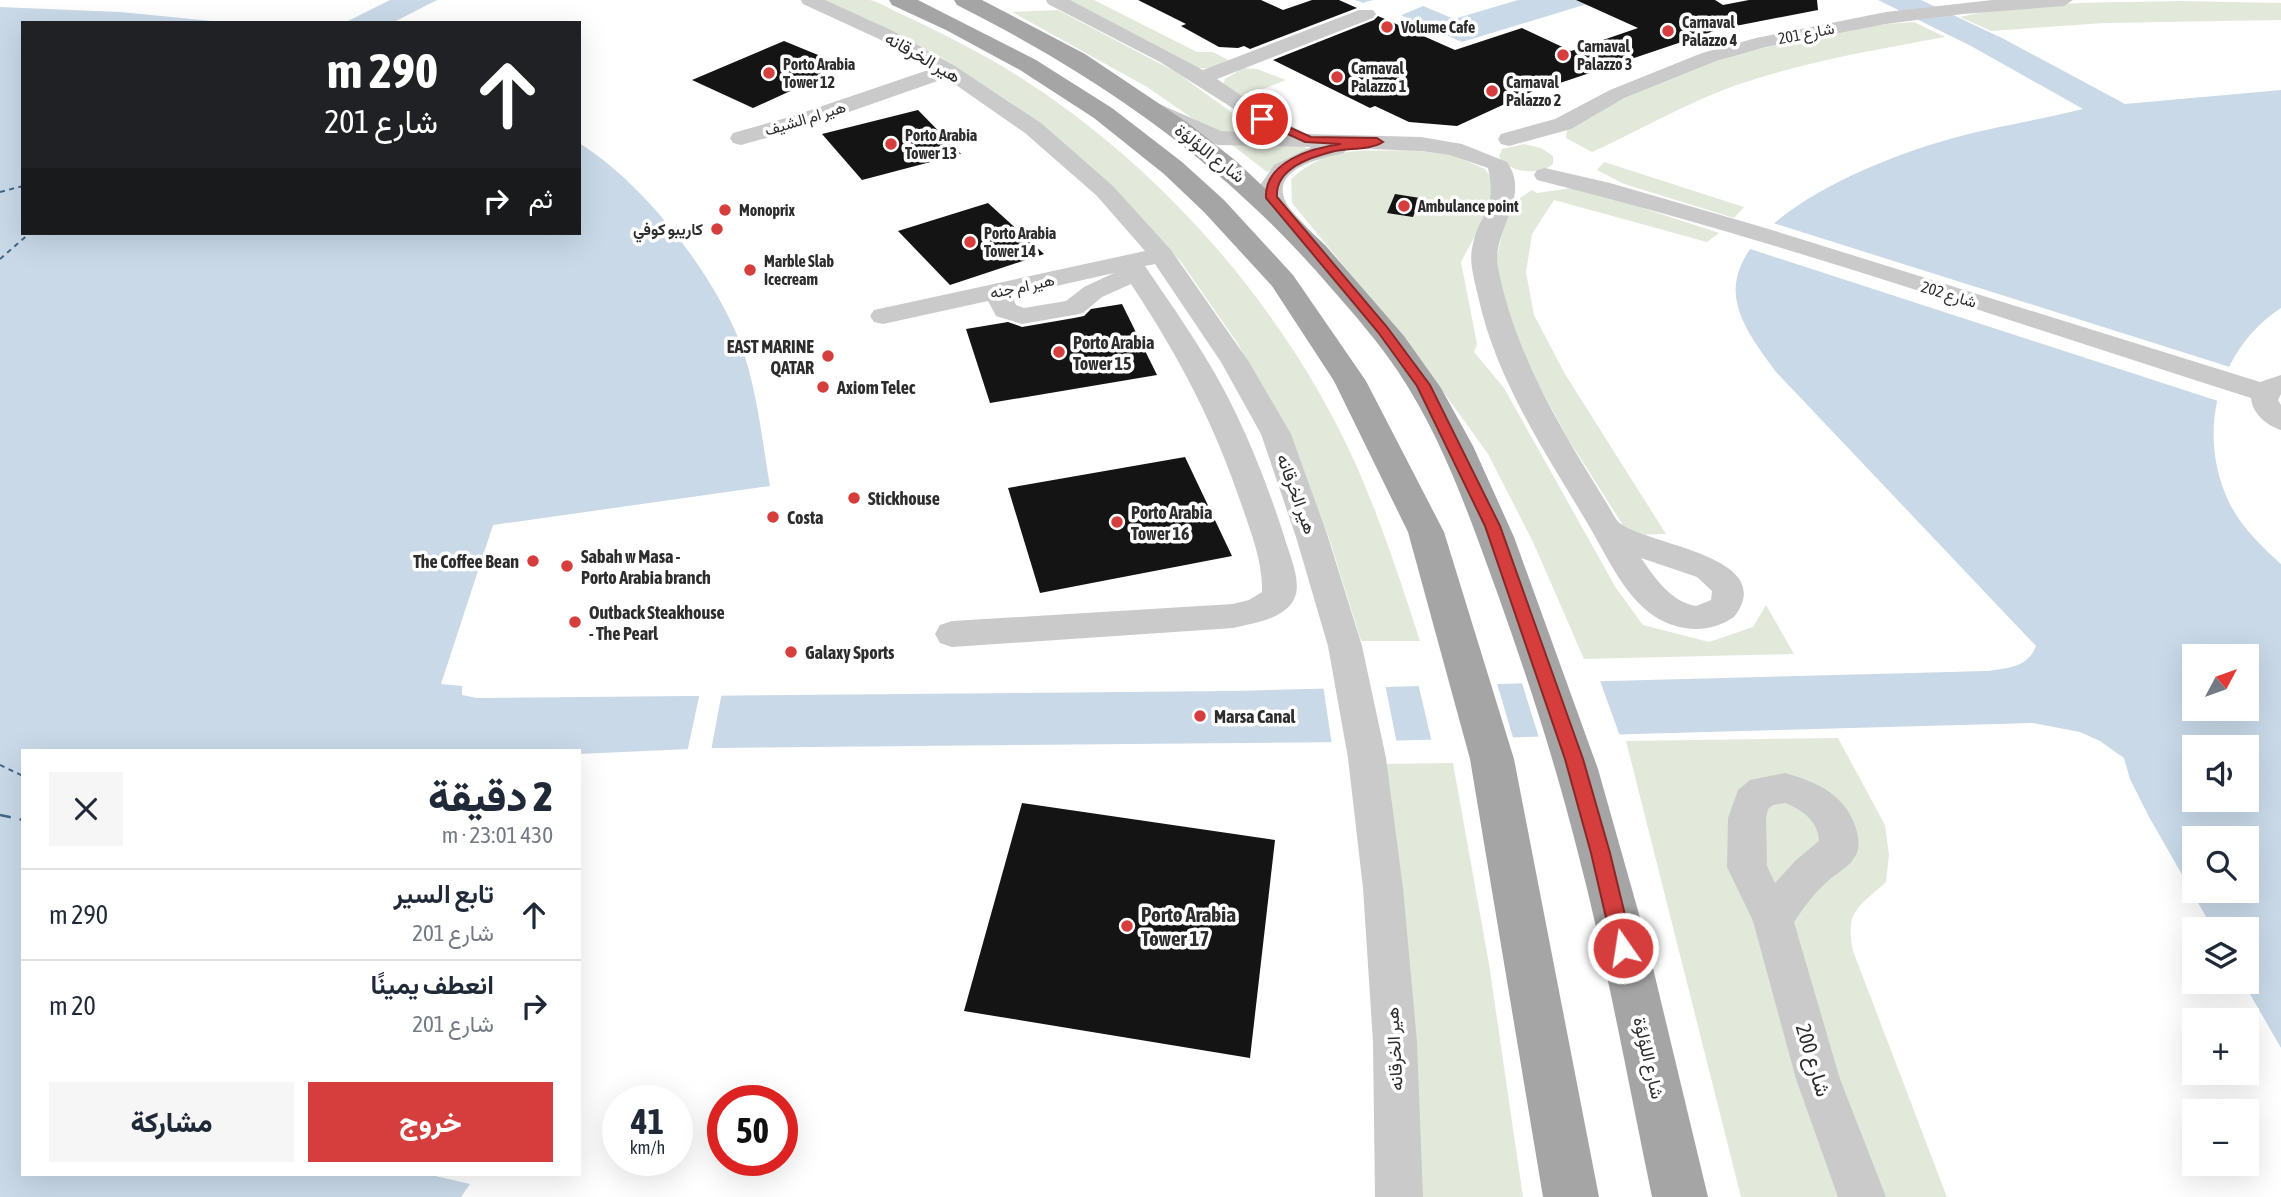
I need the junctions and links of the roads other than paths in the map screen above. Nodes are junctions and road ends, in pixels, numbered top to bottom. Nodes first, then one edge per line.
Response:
1 (810, 0) edge
2 (900, 0) edge
3 (965, 0) edge
4 (1055, 0) edge
5 (2064, 0) edge
6 (1366, 14) dead end
7 (948, 70) junction
8 (1201, 78) junction
9 (1228, 96) junction
10 (1143, 101) junction
11 (741, 138) dead end
12 (1309, 140) junction
13 (1377, 142) junction
14 (1561, 143) junction
15 (1333, 148) junction
16 (1499, 153) junction
17 (1542, 176) junction
18 (1633, 197) junction
19 (1502, 204) junction
20 (1296, 229) junction
21 (1161, 255) junction
22 (1132, 268) junction
23 (883, 316) dead end
24 (2273, 389) edge
25 (2281, 421) edge
26 (1608, 531) dead end
27 (952, 634) dead end
28 (1773, 920) dead end
29 (1399, 1197) edge
30 (1571, 1197) edge
31 (1680, 1197) edge
32 (1862, 1197) edge

1 - 7 street, هير الخرقانه
2 - 30 main road, شارع اللؤلؤة
3 - 10 main road, شارع اللؤلؤة
4 - 8 street
5 - 14 street, شارع 201
6 - 8 street
7 - 11 street, هير ام الشيف
7 - 21 street, هير الخرقانه
8 - 9 street
9 - 10 street
9 - 12 street
10 - 12 street
10 - 20 main road, شارع اللؤلؤة
12 - 13 street
12 - 15 street
13 - 15 street
13 - 16 street
14 - 16 street, شارع 202
14 - 17 street, شارع 201
14 - 18 street, شارع 202
15 - 20 street
16 - 17 street, شارع 202
16 - 19 street
17 - 18 street, شارع 202
17 - 19 street
18 - 24 street, شارع 202
19 - 26 street
20 - 31 main road, شارع اللؤلؤة
21 - 22 street
21 - 29 street, هير الخرقانه
22 - 23 street, هير ام جنه
22 - 27 street
24 - 25 street
28 - 32 street, شارع 200

